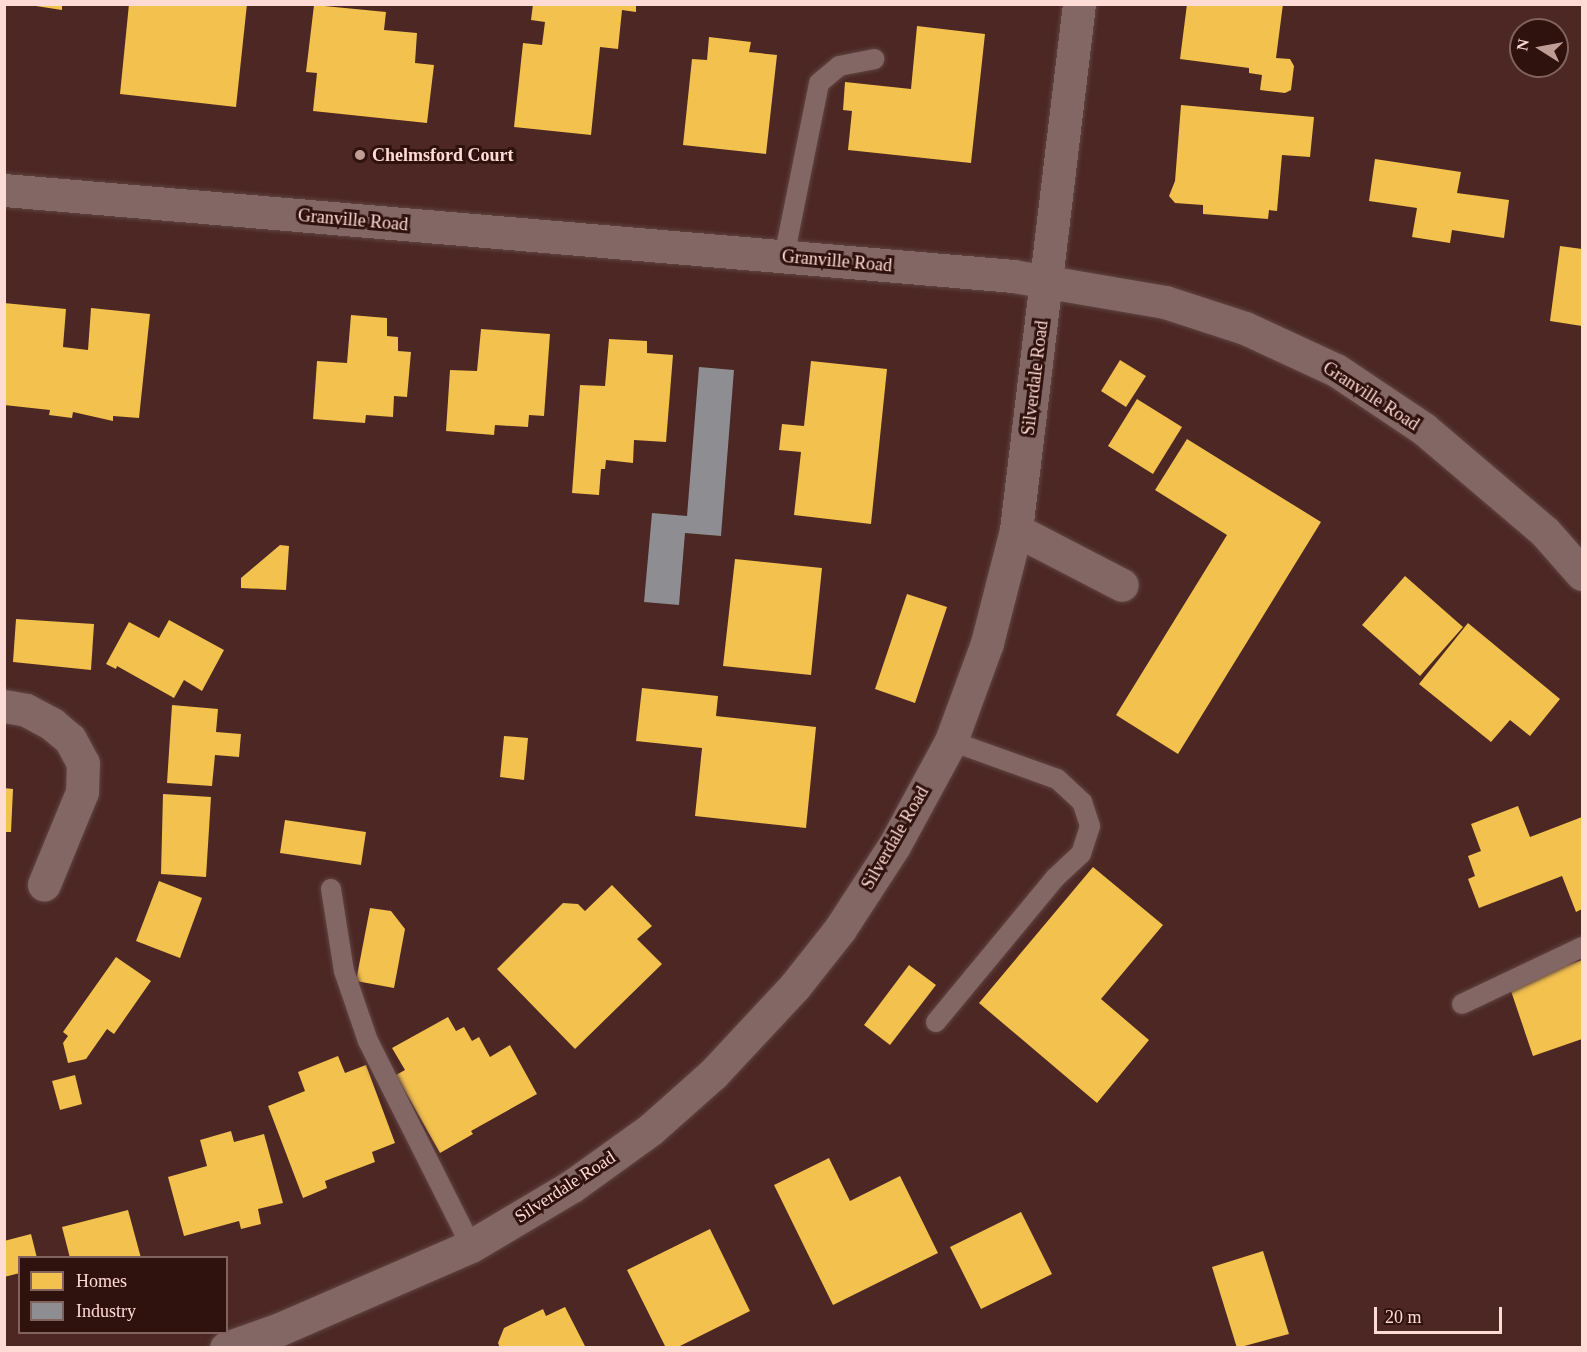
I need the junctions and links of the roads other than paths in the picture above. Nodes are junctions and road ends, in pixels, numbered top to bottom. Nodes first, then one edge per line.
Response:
1 (1079, 4) edge
2 (874, 59) dead end
3 (4, 190) edge
4 (784, 256) junction
5 (1047, 280) junction
6 (1016, 530) junction
7 (1582, 573) edge
8 (1122, 585) dead end
9 (4, 706) edge
10 (951, 741) junction
11 (44, 884) dead end
12 (331, 889) dead end
13 (1582, 947) edge
14 (1462, 1004) dead end
15 (936, 1022) dead end
16 (471, 1246) junction
17 (283, 1338) edge
18 (226, 1347) edge

1 - 5 street, Silverdale Road
2 - 4 lane
3 - 4 street, Granville Road
4 - 5 street, Granville Road
5 - 6 street, Silverdale Road
5 - 7 street, Granville Road
6 - 8 street
6 - 10 street, Silverdale Road
9 - 11 street
10 - 15 lane
10 - 16 street, Silverdale Road
12 - 16 lane
13 - 14 lane
16 - 17 street, Silverdale Road
17 - 18 street, Silverdale Road

